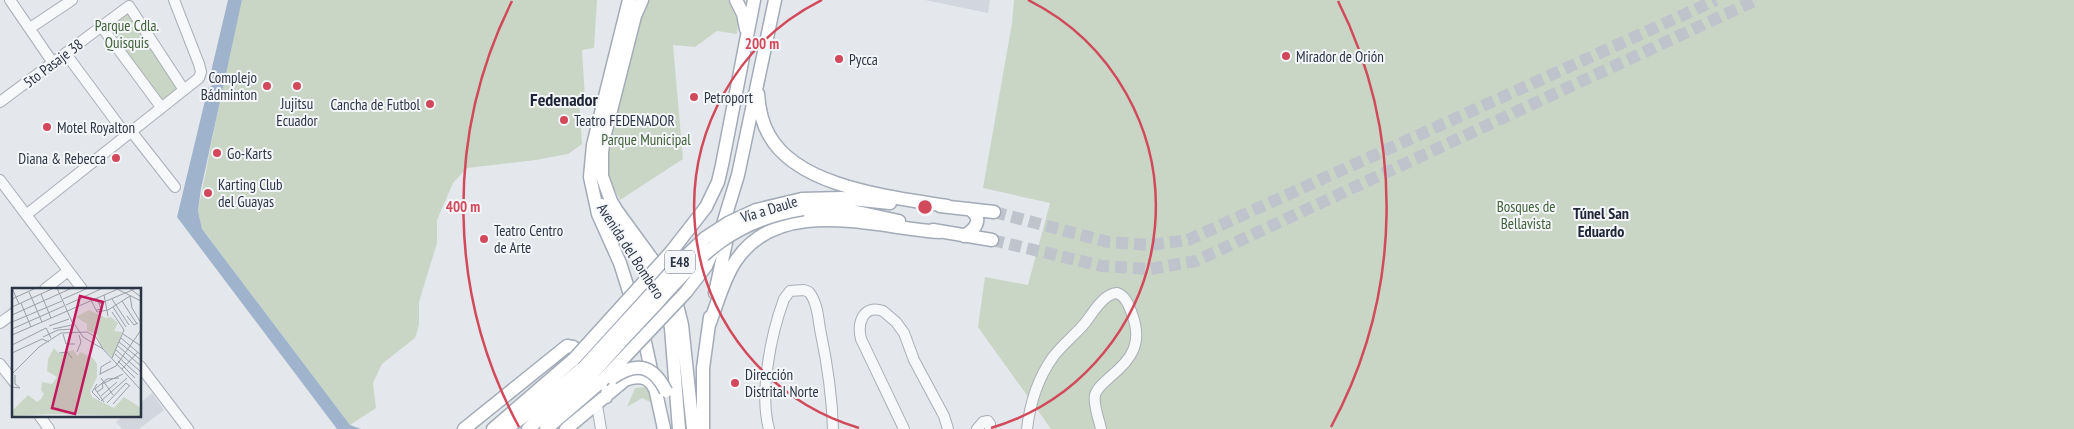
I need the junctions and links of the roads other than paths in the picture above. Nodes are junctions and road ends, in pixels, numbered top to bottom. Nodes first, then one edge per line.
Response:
1 (10, 0) edge
2 (72, 0) edge
3 (174, 0) edge
4 (629, 0) edge
5 (642, 0) edge
6 (736, 0) edge
7 (754, 0) edge
8 (775, 0) edge
9 (101, 26) junction
10 (30, 28) junction
11 (747, 39) junction
12 (66, 54) junction
13 (53, 63) junction
14 (757, 86) junction
15 (184, 90) junction
16 (0, 102) edge
17 (161, 107) junction
18 (128, 133) junction
19 (738, 175) junction
20 (0, 180) edge
21 (175, 187) dead end
22 (593, 193) junction
23 (803, 204) junction
24 (947, 206) junction
25 (969, 209) junction
26 (994, 212) tunnel mouth
27 (26, 215) junction
28 (940, 232) junction
29 (964, 236) junction
30 (992, 240) tunnel mouth
31 (68, 271) junction
32 (46, 288) edge
33 (81, 288) edge
34 (12, 314) edge
35 (0, 323) edge
36 (709, 325) junction
37 (0, 364) edge
38 (141, 367) edge
39 (592, 372) junction
40 (12, 379) edge
41 (662, 392) junction
42 (602, 401) junction
43 (40, 416) edge
44 (49, 429) edge
45 (188, 429) edge
46 (464, 429) edge
47 (493, 429) edge
48 (505, 429) edge
49 (528, 429) edge
50 (546, 429) edge
51 (566, 429) edge
52 (601, 429) edge
53 (664, 429) edge
54 (675, 429) edge
55 (679, 429) edge
56 (693, 429) edge
57 (703, 429) edge
58 (770, 429) edge
59 (833, 429) edge
60 (904, 429) edge
61 (948, 429) edge
62 (976, 429) edge
63 (990, 429) edge
64 (1027, 429) edge
65 (1101, 429) edge

1 - 10 street
2 - 10 street
3 - 15 street
4 - 22 main road, Avenida del Bombero
5 - 56 main road
6 - 11 main road
7 - 11 main road, Vía a Daule
8 - 14 main road
9 - 12 street, 5to Pasaje 38
9 - 15 street, 5to Pasaje 38
9 - 17 street
10 - 13 street
11 - 39 main road, Vía a Daule, bridge
12 - 13 street, 5to Pasaje 38
12 - 18 street
13 - 16 street, 5to Pasaje 38
14 - 19 main road
14 - 24 main road
15 - 17 street
17 - 18 street
18 - 21 street
18 - 27 street
19 - 36 main road
19 - 39 main road, Vía a Daule, bridge
20 - 27 street
22 - 41 main road, Avenida del Bombero
22 - 55 main road, Avenida del Bombero
23 - 24 main road, Vía a Daule / E48
23 - 28 main road, Vía a Daule / E48
23 - 39 main road, Vía a Daule / E48, bridge
24 - 25 main road, Vía a Daule / E48
25 - 26 main road, Vía a Daule / E48
25 - 29 main road
27 - 31 street
28 - 29 main road, Vía a Daule / E48
28 - 36 main road
29 - 30 main road, Vía a Daule / E48
31 - 32 street
31 - 33 street
34 - 35 street
36 - 57 main road
37 - 40 street
38 - 45 street
39 - 41 main road, bridge
39 - 47 main road, Vía a Daule
39 - 48 main road, Vía a Daule / E48
39 - 49 main road, Vía a Daule / E48
39 - 50 main road
41 - 42 main road
41 - 53 main road, Avenida del Bombero
41 - 54 main road
42 - 46 main road
42 - 51 main road
42 - 52 street
43 - 44 street
58 - 59 street
60 - 61 street
62 - 63 street
64 - 65 street

